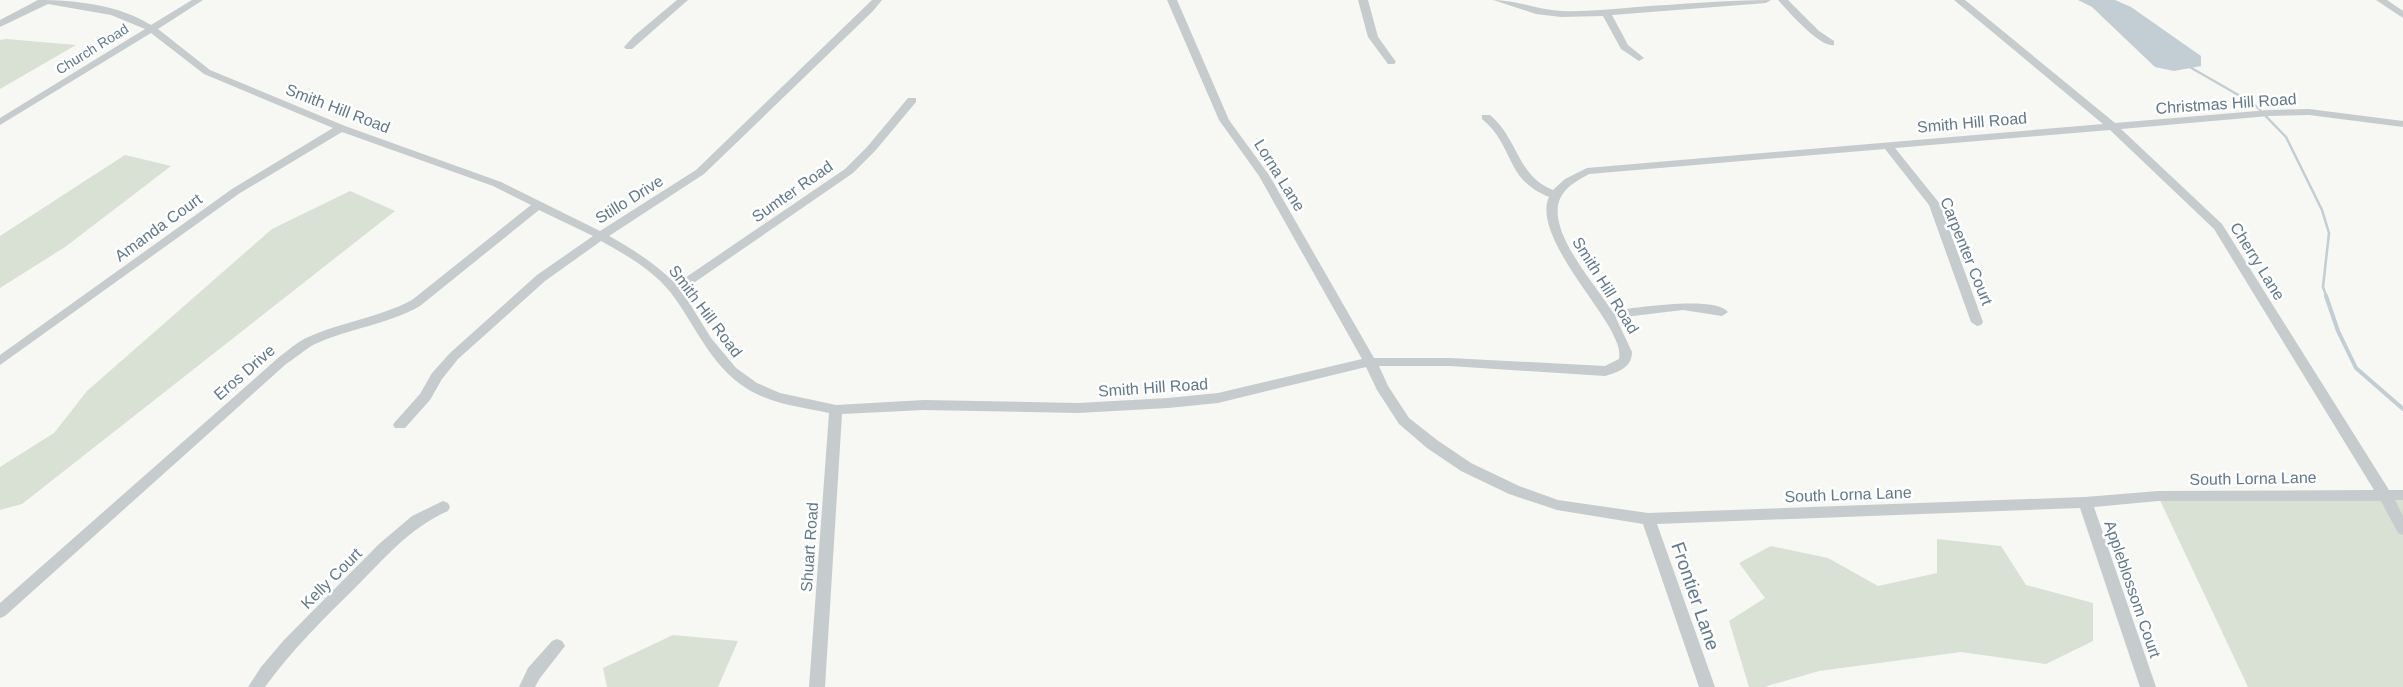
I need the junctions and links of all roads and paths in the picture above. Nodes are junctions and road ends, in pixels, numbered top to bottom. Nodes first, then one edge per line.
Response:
1 (44, 0) edge
2 (198, 0) edge
3 (683, 0) edge
4 (877, 0) edge
5 (1172, 0) edge
6 (1363, 0) edge
7 (1498, 0) edge
8 (1766, 0) edge
9 (1783, 0) edge
10 (1959, 0) edge
11 (2381, 0) edge
12 (1606, 13) junction
13 (2403, 15) edge
14 (0, 24) edge
15 (151, 28) junction
16 (1830, 43) dead end
17 (629, 47) dead end
18 (1638, 58) dead end
19 (1391, 62) dead end
20 (912, 100) dead end
21 (1486, 117) dead end
22 (0, 122) edge
23 (2403, 124) edge
24 (2111, 125) junction
25 (341, 128) junction
26 (1888, 146) junction
27 (1555, 195) junction
28 (539, 204) junction
29 (601, 236) junction
30 (675, 290) junction
31 (1722, 312) dead end
32 (1609, 315) junction
33 (1977, 322) dead end
34 (0, 361) edge
35 (1370, 362) junction
36 (836, 410) junction
37 (400, 425) dead end
38 (2384, 494) junction
39 (2403, 495) edge
40 (2086, 502) junction
41 (443, 507) dead end
42 (1648, 518) junction
43 (2403, 529) edge
44 (0, 612) edge
45 (556, 646) dead end
46 (256, 687) edge
47 (527, 687) edge
48 (817, 687) edge
49 (1707, 687) edge
50 (2148, 687) edge

1 - 14 street
1 - 15 street, Smith Hill Road
2 - 15 street, Church Road
3 - 17 street
4 - 29 street, Stillo Drive
5 - 35 street, Lorna Lane
6 - 19 street
7 - 12 street
8 - 12 street
9 - 16 street
10 - 24 street, Cherry Lane
11 - 13 street
12 - 18 street
15 - 22 street, Church Road
15 - 25 street, Smith Hill Road
20 - 30 street, Sumter Road
21 - 27 street
23 - 24 street, Christmas Hill Road
24 - 26 street, Smith Hill Road
24 - 38 street, Cherry Lane
25 - 28 street, Smith Hill Road
25 - 34 street, Amanda Court
26 - 27 street, Smith Hill Road
26 - 33 street, Carpenter Court
27 - 32 street, Smith Hill Road
28 - 29 street, Smith Hill Road
28 - 44 street, Eros Drive
29 - 30 street, Smith Hill Road
29 - 37 street, Stillo Drive
30 - 36 street, Smith Hill Road
31 - 32 street
32 - 35 street, Smith Hill Road
35 - 36 street, Smith Hill Road
35 - 42 street, South Lorna Lane
36 - 48 street, Shuart Road
38 - 39 street, South Lorna Lane
38 - 40 street, South Lorna Lane
38 - 43 street, Cherry Lane
40 - 42 street, South Lorna Lane
40 - 50 street, Appleblossom Court
41 - 46 street, Kelly Court
42 - 49 street, Frontier Lane
45 - 47 street

